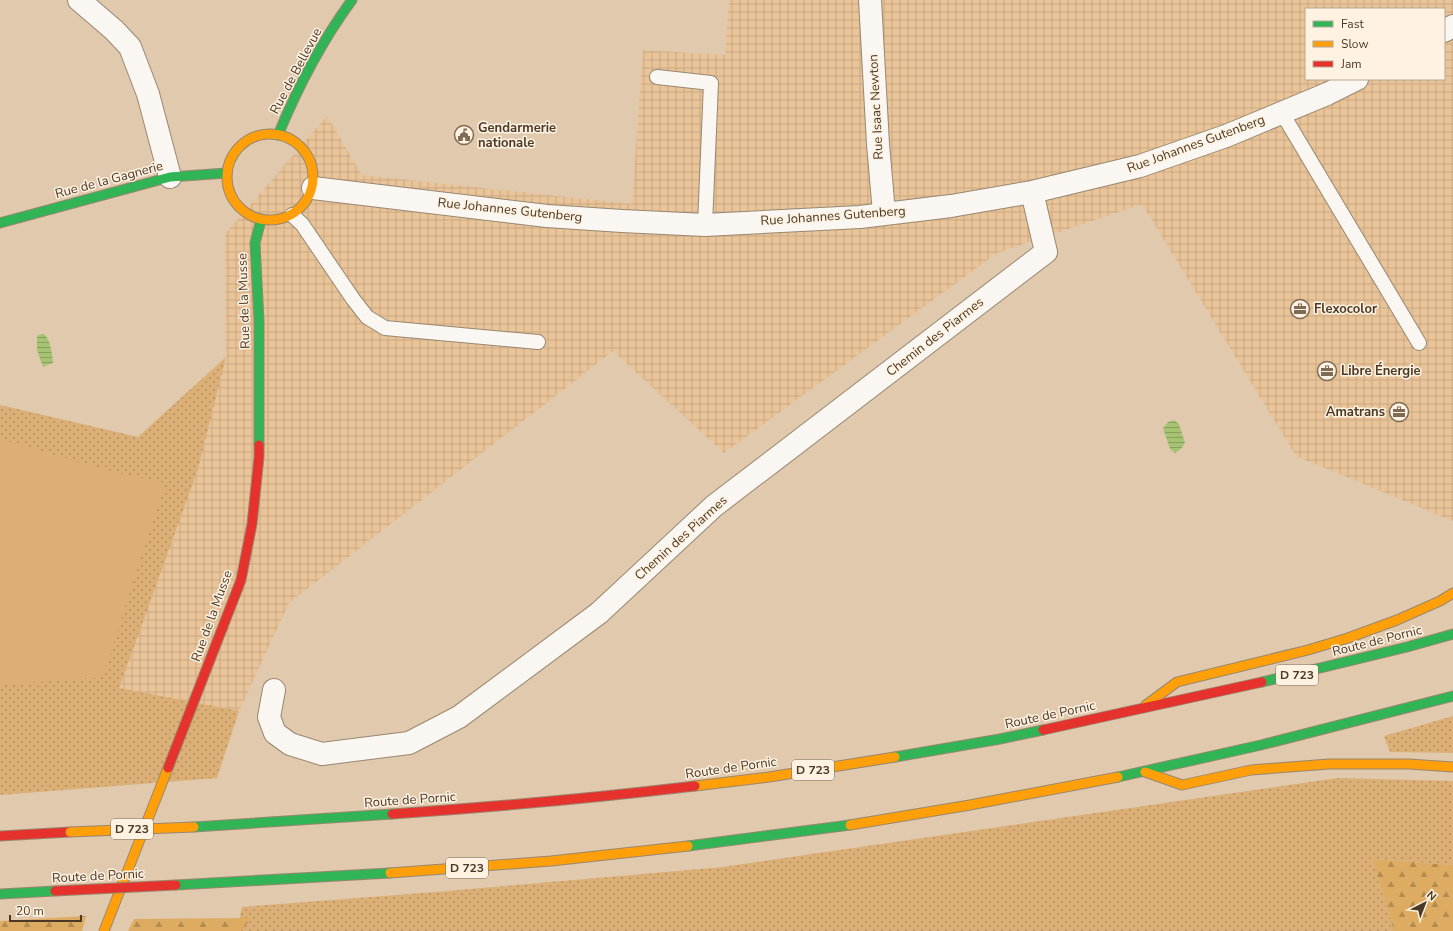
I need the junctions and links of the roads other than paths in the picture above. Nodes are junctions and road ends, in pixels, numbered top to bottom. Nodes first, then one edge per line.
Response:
1 (79, 0) edge
2 (870, 0) edge
3 (349, 1) edge
4 (656, 77) dead end
5 (1355, 80) edge
6 (1282, 113) junction
7 (278, 135) junction
8 (227, 173) junction
9 (170, 177) junction
10 (313, 188) junction
11 (1032, 192) junction
12 (884, 213) junction
13 (292, 215) junction
14 (261, 220) junction
15 (0, 223) edge
16 (705, 225) junction
17 (538, 342) dead end
18 (1418, 343) dead end
19 (1453, 593) edge
20 (1453, 634) edge
21 (274, 690) dead end
22 (1453, 696) edge
23 (1139, 710) junction
24 (1453, 767) edge
25 (1145, 772) junction
26 (0, 836) edge
27 (0, 894) edge
28 (104, 931) edge

1 - 9 street
2 - 12 street, Rue Isaac Newton
3 - 7 main road, Rue de Bellevue
4 - 16 lane
5 - 6 street, Rue Johannes Gutenberg
6 - 11 street, Rue Johannes Gutenberg
6 - 18 lane
7 - 8 main road
7 - 10 main road
8 - 9 main road, Rue de la Gagnerie
8 - 14 main road
9 - 15 main road, Rue de la Gagnerie
10 - 13 main road
10 - 16 street, Rue Johannes Gutenberg
11 - 12 street, Rue Johannes Gutenberg
11 - 21 street, Chemin des Piarmes
12 - 16 street, Rue Johannes Gutenberg
13 - 14 main road
13 - 17 lane
14 - 28 main road, Rue de la Musse
19 - 23 main road
20 - 23 main road, Route de Pornic / D 723
22 - 25 main road, Route de Pornic / D 723
23 - 26 main road, Route de Pornic / D 723, bridge
24 - 25 main road
25 - 27 main road, Route de Pornic / D 723, bridge

